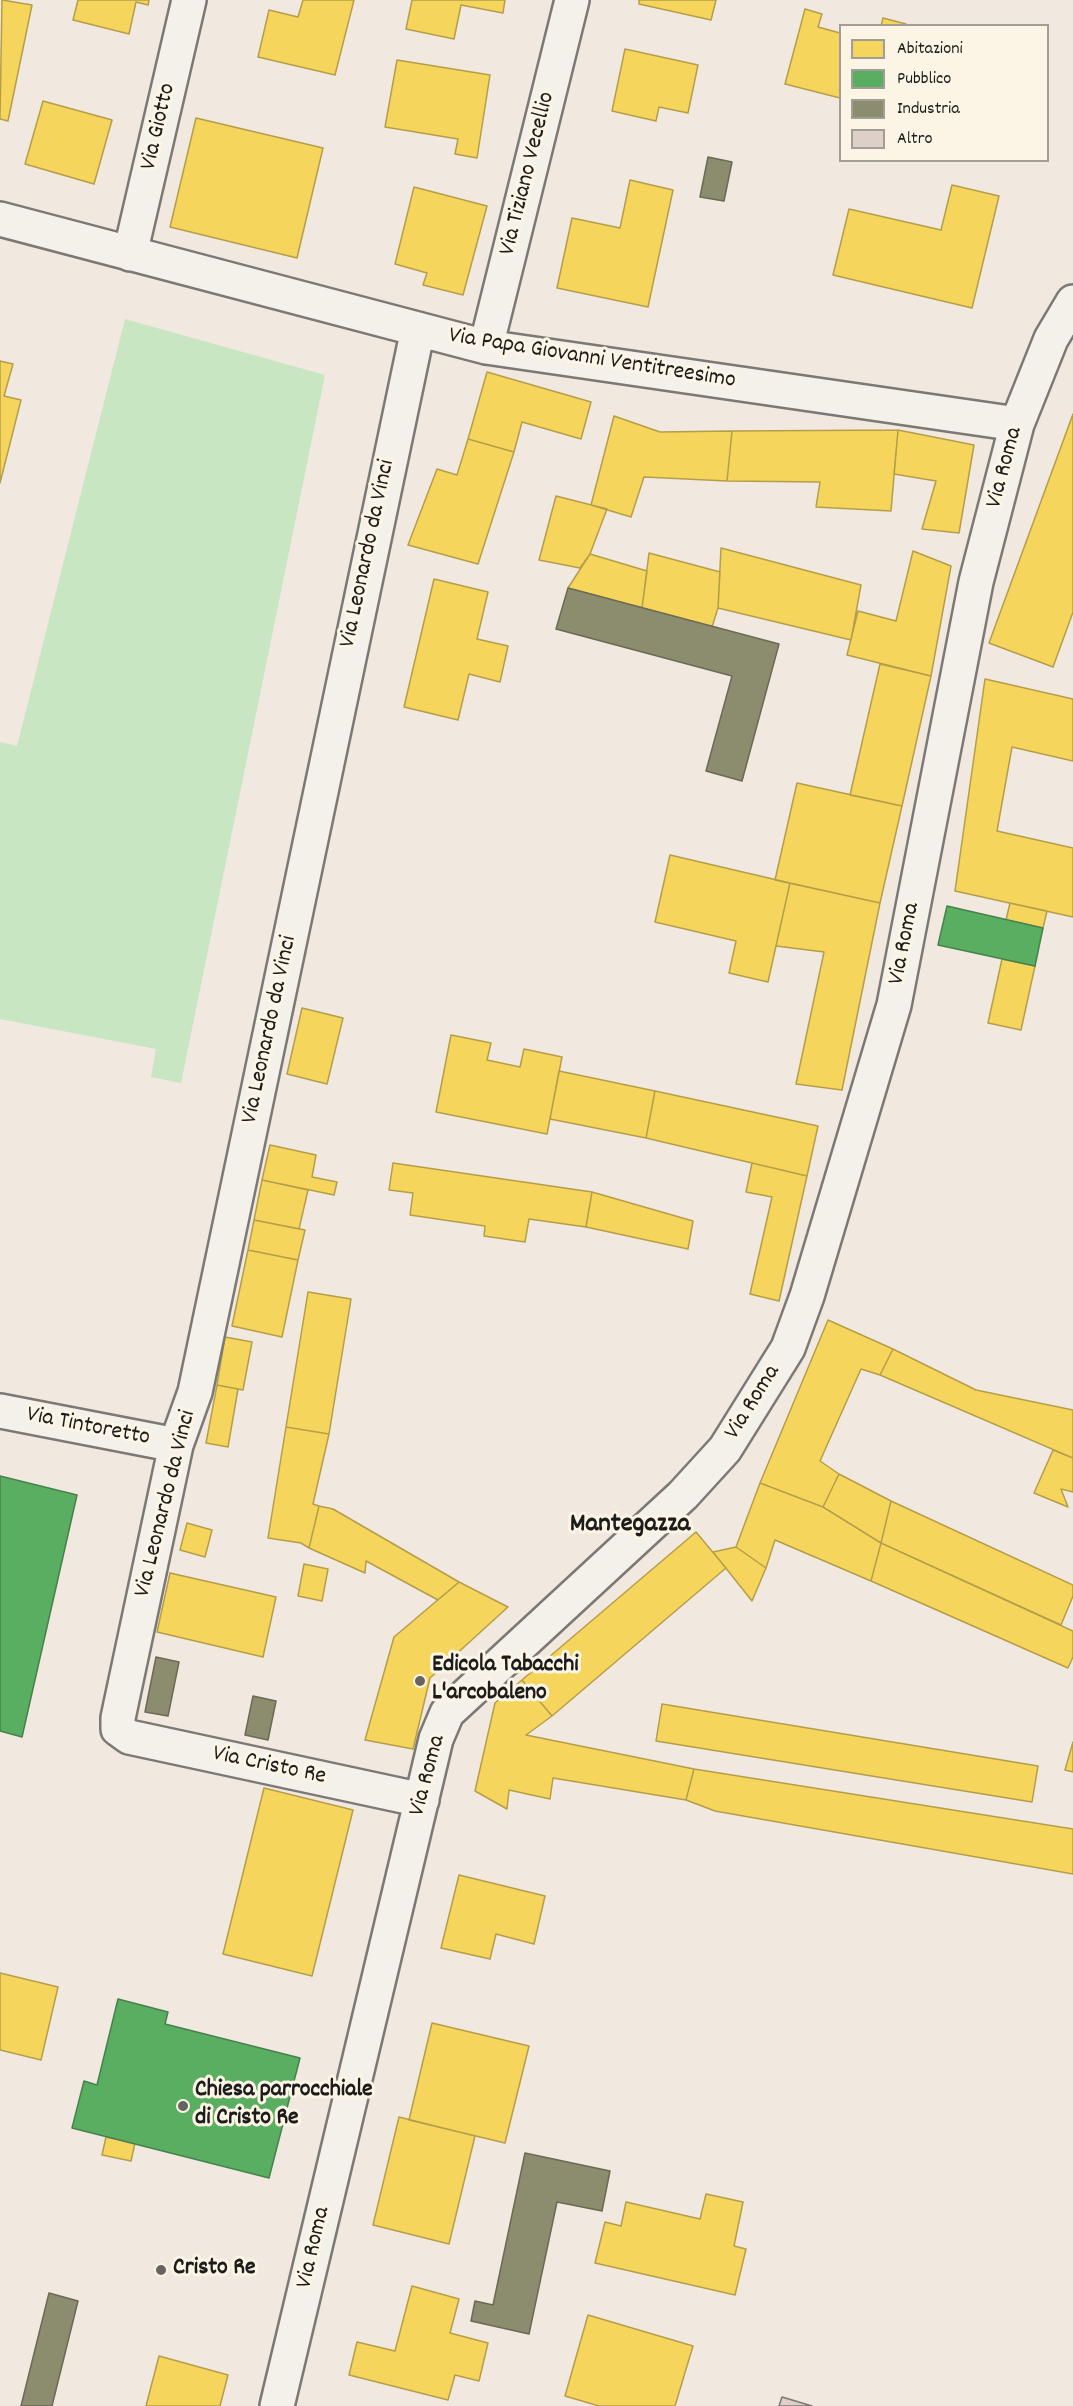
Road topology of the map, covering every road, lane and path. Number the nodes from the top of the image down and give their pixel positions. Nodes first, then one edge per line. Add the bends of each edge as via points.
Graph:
1 (189, 0) edge
2 (572, 0) edge
3 (0, 219) edge
4 (130, 254) junction
5 (1073, 302) edge
6 (418, 328) junction
7 (486, 347) junction
8 (1017, 424) junction
9 (0, 1411) edge
10 (176, 1445) junction
11 (118, 1729) joint
12 (422, 1800) junction
13 (277, 2406) edge

1 - 4 street, Via Giotto
2 - 7 street, Via Tiziano Vecellio
3 - 4 street, Via Papa Giovanni Ventitreesimo
4 - 6 street, Via Papa Giovanni Ventitreesimo
5 - 8 street, Via Roma via 1051,339
6 - 7 street, Via Papa Giovanni Ventitreesimo
6 - 10 street, Via Leonardo da Vinci via 195,1392
7 - 8 street, Via Papa Giovanni Ventitreesimo
8 - 12 street, Via Roma via 976,582 894,1005 788,1348 725,1449 690,1487 447,1713 436,1739
9 - 10 street, Via Tintoretto
10 - 11 street, Via Leonardo da Vinci
11 - 12 street, Via Cristo Re via 129,1737
12 - 13 street, Via Roma

